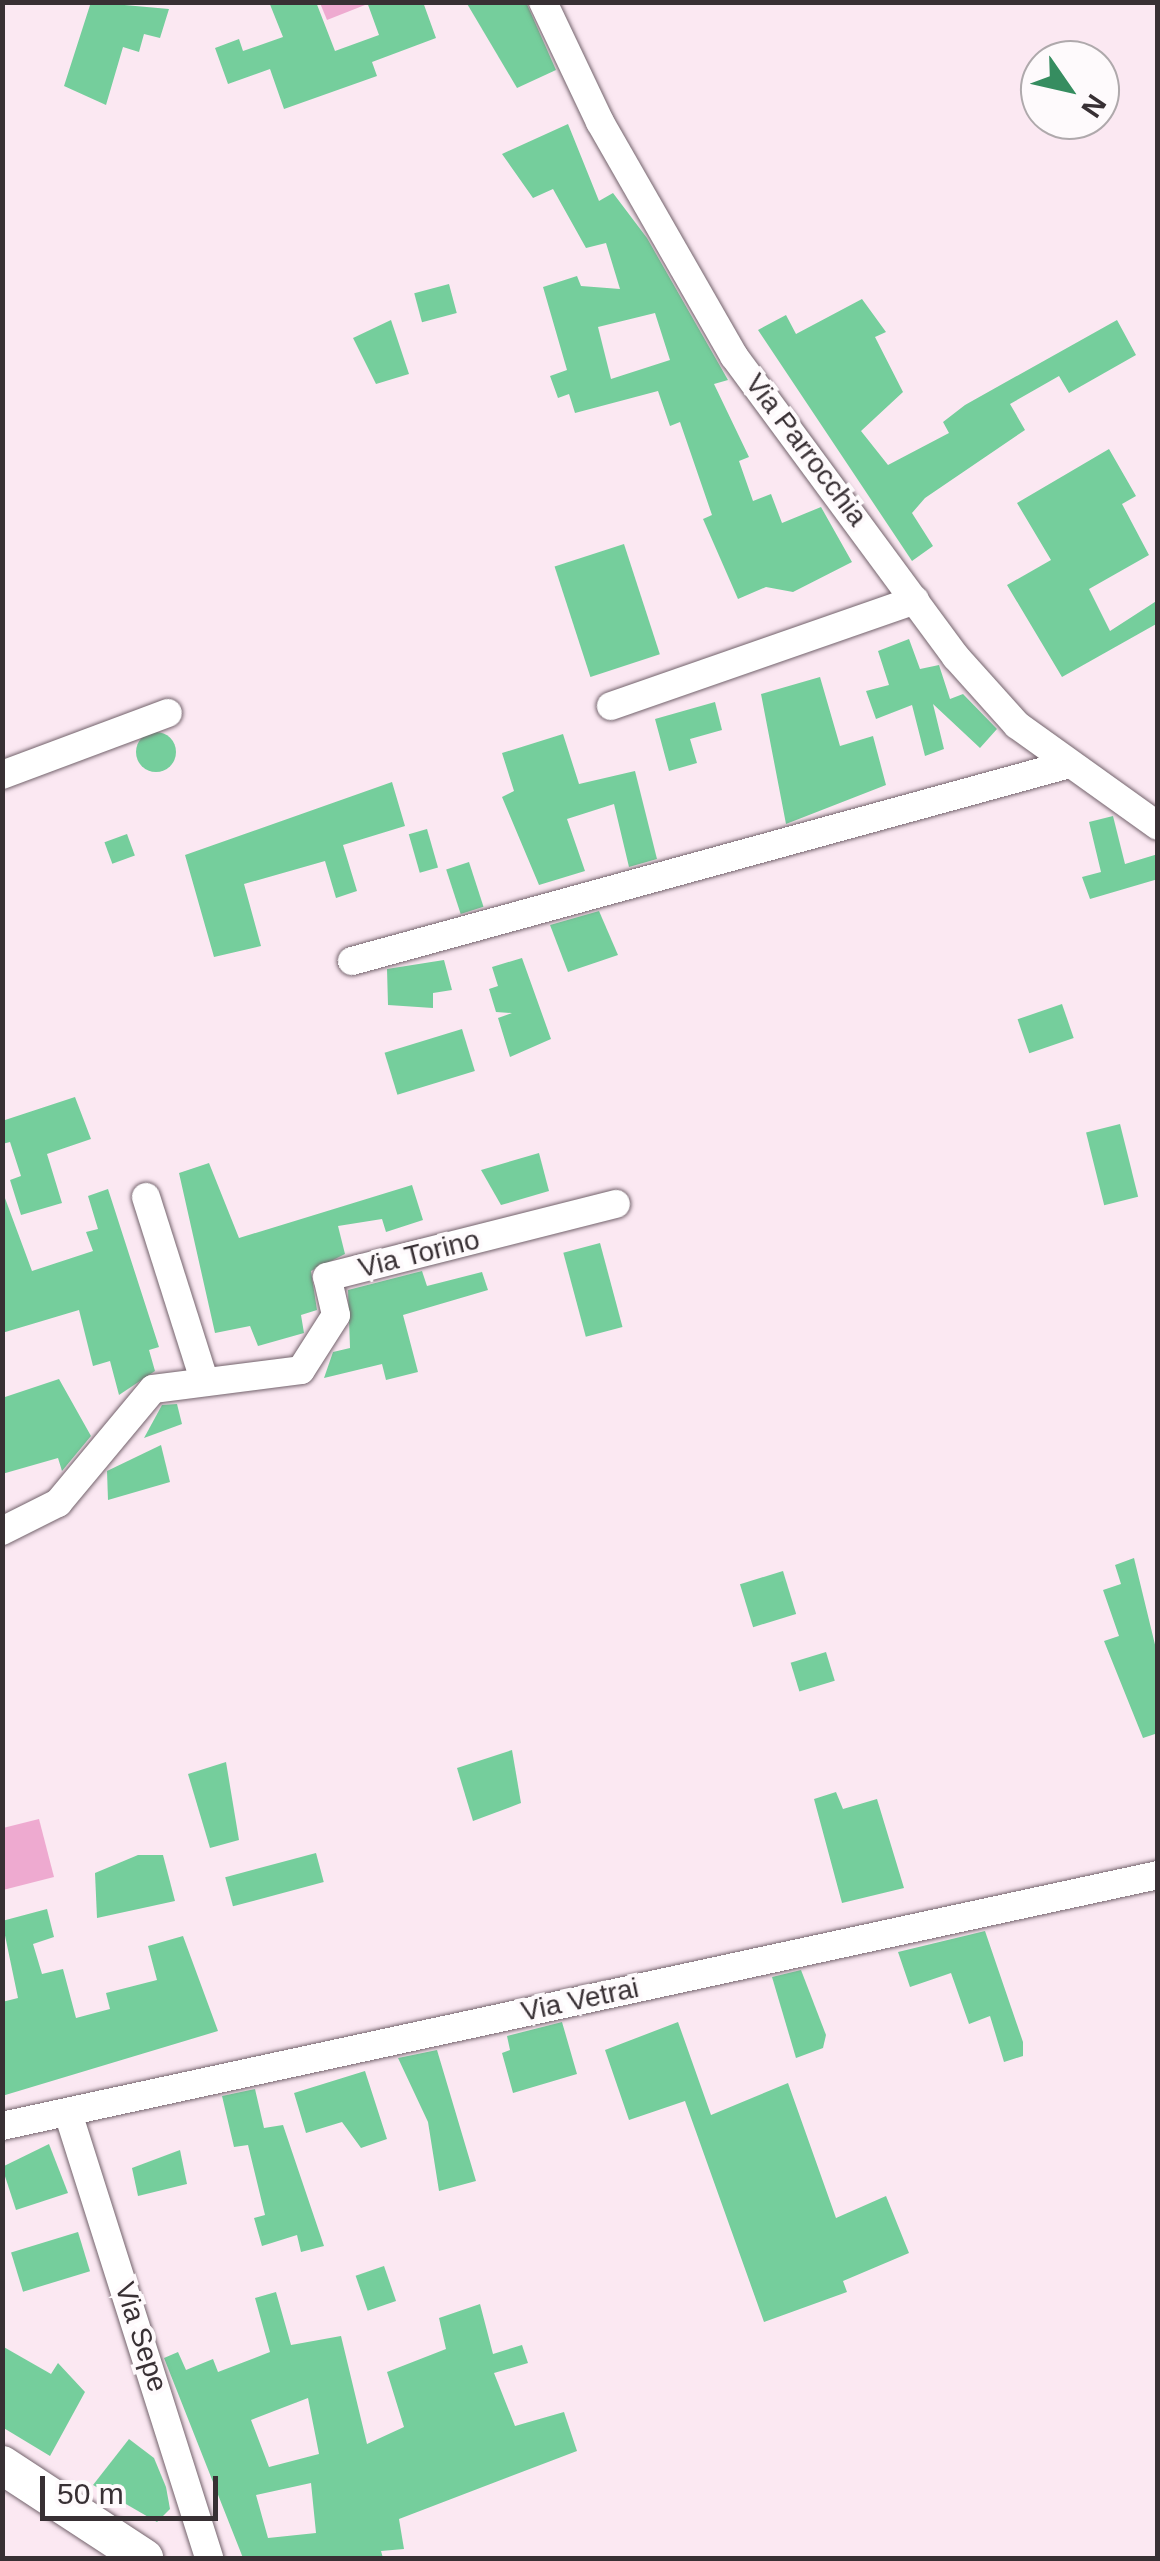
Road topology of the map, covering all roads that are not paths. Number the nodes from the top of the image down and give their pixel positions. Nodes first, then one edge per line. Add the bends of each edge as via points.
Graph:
1 (543, 2) edge
2 (915, 600) junction
3 (611, 706) dead end
4 (168, 712) dead end
5 (1066, 766) junction
6 (2, 775) edge
7 (1158, 826) edge
8 (352, 961) dead end
9 (146, 1197) dead end
10 (616, 1204) dead end
11 (203, 1377) junction
12 (2, 1531) edge
13 (1158, 1874) edge
14 (70, 2116) junction
15 (2, 2126) edge
16 (2, 2465) edge
17 (144, 2558) edge
18 (210, 2558) edge

1 - 2 street, Via Parrocchia via 696,294
2 - 3 street
2 - 5 street, Via Parrocchia via 1005,711
4 - 6 street
5 - 7 street, Via Parrocchia
5 - 8 street
9 - 11 street
10 - 11 street, Via Torino via 326,1277 336,1315 301,1370
11 - 12 street, Via Torino via 153,1389 58,1503
13 - 14 street, Via Vetrai
14 - 15 street, Via Vetrai
14 - 18 street, Via Sepe
16 - 17 main road

